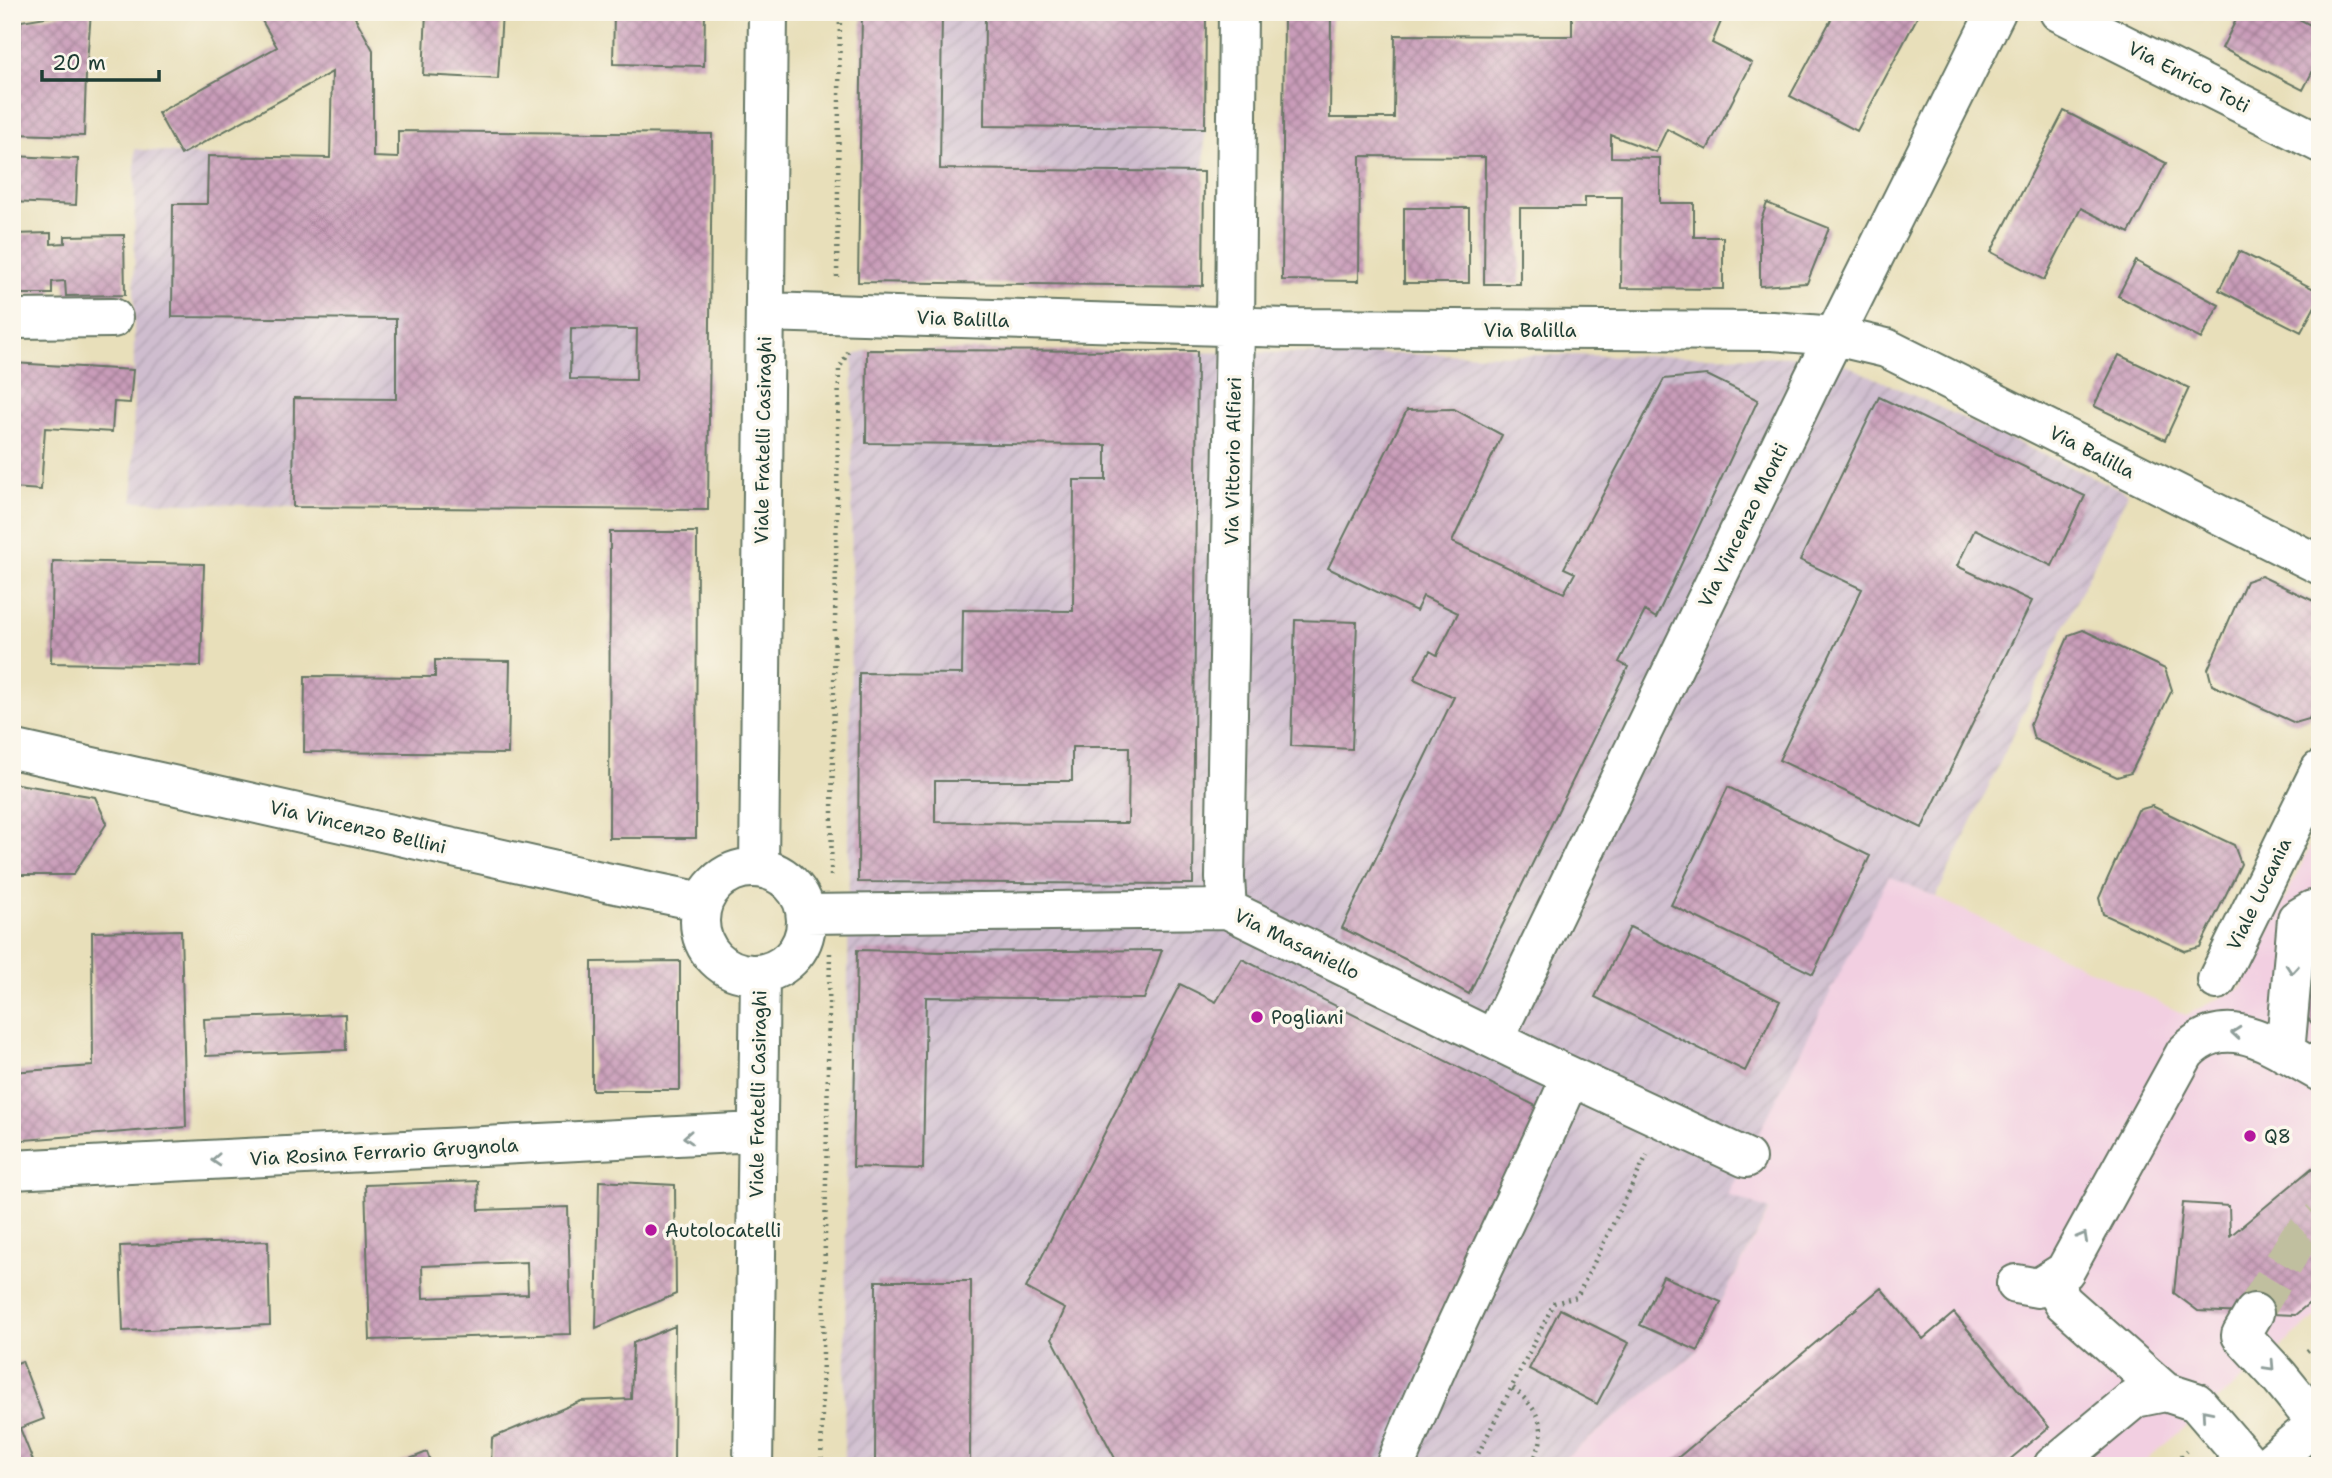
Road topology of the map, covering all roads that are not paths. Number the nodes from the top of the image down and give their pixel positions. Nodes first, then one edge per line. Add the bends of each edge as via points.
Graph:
1 (768, 12) edge
2 (1238, 12) edge
3 (1996, 12) edge
4 (2059, 12) edge
5 (2320, 143) edge
6 (765, 312) junction
7 (113, 317) dead end
8 (12, 319) edge
9 (1235, 327) junction
10 (1835, 336) junction
11 (2320, 565) edge
12 (12, 750) edge
13 (2320, 770) edge
14 (759, 868) junction
15 (703, 902) junction
16 (1227, 909) junction
17 (2312, 910) dead end
18 (818, 914) junction
19 (760, 974) junction
20 (2217, 980) dead end
21 (1494, 1040) junction
22 (2285, 1053) junction
23 (2320, 1072) edge
24 (1571, 1077) junction
25 (756, 1132) junction
26 (1746, 1158) dead end
27 (12, 1170) edge
28 (2255, 1313) tunnel mouth
29 (2165, 1392) junction
30 (2318, 1422) edge
31 (753, 1466) edge
32 (1395, 1466) edge
33 (2053, 1466) edge
34 (2251, 1466) edge
35 (2266, 1466) edge

1 - 6 main road, Viale Fratelli Casiraghi
2 - 9 main road, Via Vittorio Alfieri
3 - 10 main road, Via Vincenzo Monti
4 - 5 main road, Via Enrico Toti
6 - 9 main road, Via Balilla
6 - 14 main road, Viale Fratelli Casiraghi
7 - 8 main road
9 - 10 main road, Via Balilla via 1772,331
9 - 16 main road, Via Vittorio Alfieri
10 - 11 main road, Via Balilla via 1897,353
10 - 21 main road, Via Vincenzo Monti
12 - 15 main road, Via Vincenzo Bellini
13 - 20 main road, Viale Lucania
14 - 15 main road via 726,875
14 - 18 main road via 789,882
15 - 19 main road via 702,937 711,954 741,973
16 - 18 main road, Via Masaniello
16 - 21 main road, Via Masaniello
17 -> 22 main road via 2297,919
18 - 19 main road via 792,958
19 - 25 main road, Viale Fratelli Casiraghi
21 - 24 main road, Via Masaniello
22 - 23 main road
22 - 29 main road via 2252,1035 2220,1032 2198,1039 2185,1053 2065,1270 2034,1282
24 - 26 main road, Via Masaniello
24 - 32 main road
25 -> 27 main road, Via Rosina Ferrario Grugnola
25 - 31 main road, Viale Fratelli Casiraghi
28 -> 30 main road via 2241,1335
29 - 33 main road via 2135,1398
34 -> 29 main road via 2196,1402
30 - 35 main road

